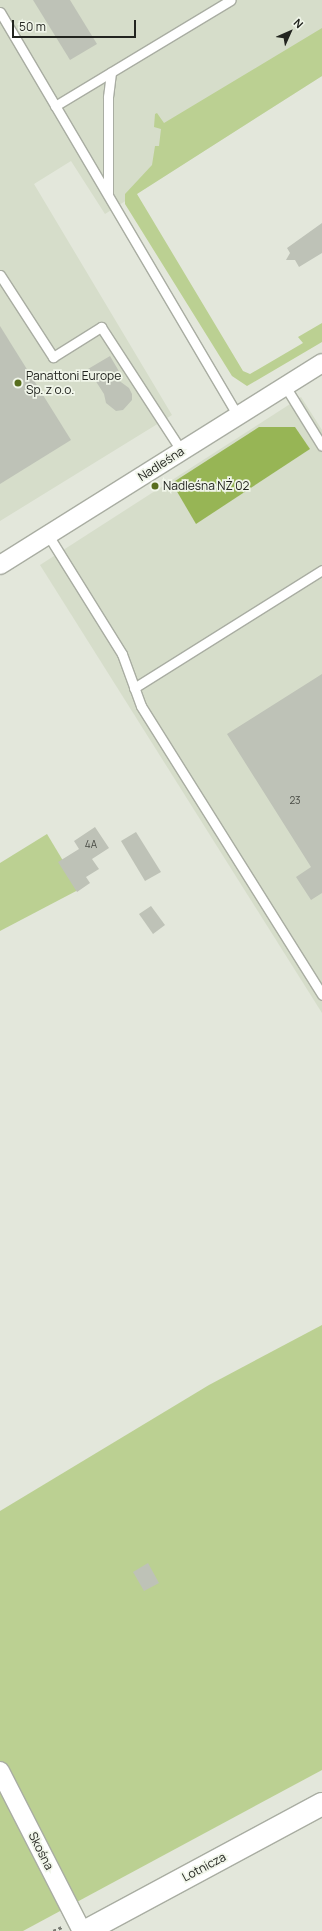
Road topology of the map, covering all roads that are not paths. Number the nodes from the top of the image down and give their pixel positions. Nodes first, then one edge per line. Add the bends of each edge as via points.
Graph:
1 (231, 0) edge
2 (0, 12) edge
3 (111, 72) junction
4 (55, 106) junction
5 (108, 195) junction
6 (0, 275) edge
7 (322, 363) edge
8 (285, 386) junction
9 (237, 415) junction
10 (322, 446) edge
11 (182, 450) junction
12 (48, 535) junction
13 (0, 565) edge
14 (322, 570) edge
15 (134, 688) junction
16 (322, 995) edge
17 (0, 1771) edge
18 (322, 1804) edge
19 (82, 1931) edge
20 (86, 1931) edge

1 - 3 lane
2 - 4 lane
3 - 4 lane
3 - 5 lane via 108,104
4 - 5 lane
5 - 9 lane
6 - 11 lane via 53,357 101,327
7 - 8 street, Nadleśna
8 - 9 street, Nadleśna
8 - 10 lane
9 - 11 street, Nadleśna
11 - 12 street, Nadleśna
12 - 13 street, Nadleśna
12 - 15 lane via 122,654
14 - 15 lane
15 - 16 lane via 141,706
17 - 19 street, Skośna
18 - 20 main road, Lotnicza

